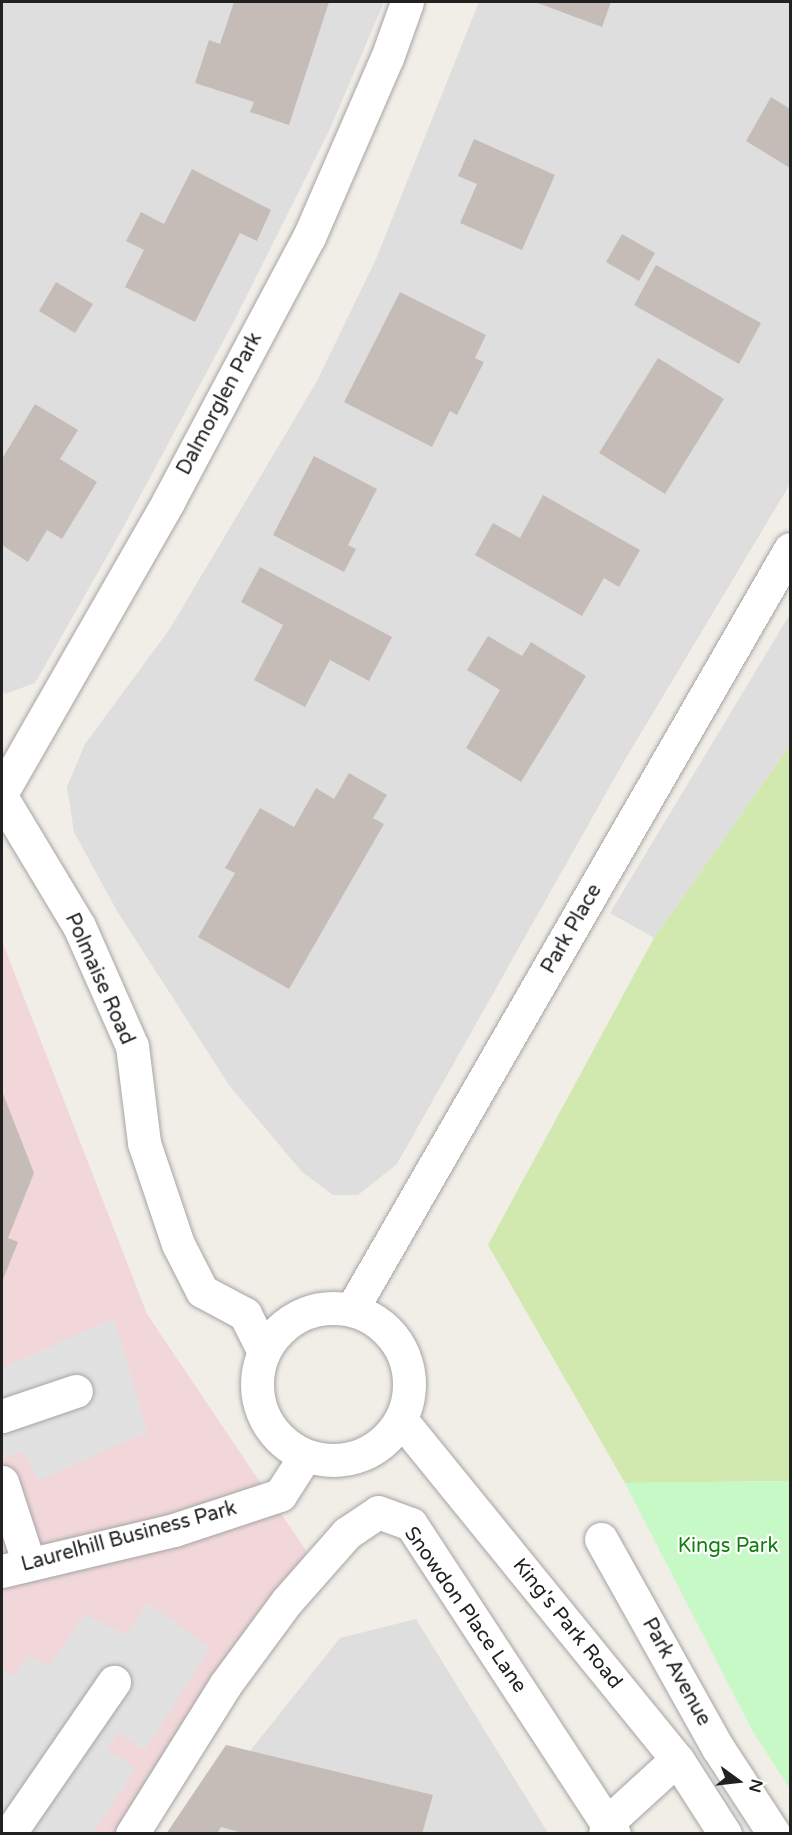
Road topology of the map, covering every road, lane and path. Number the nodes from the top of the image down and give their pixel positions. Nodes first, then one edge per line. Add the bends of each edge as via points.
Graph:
1 (407, 2) edge
2 (790, 549) edge
3 (2, 792) edge
4 (2, 798) edge
5 (352, 1309) junction
6 (263, 1350) junction
7 (76, 1391) dead end
8 (2, 1416) edge
9 (402, 1421) junction
10 (305, 1456) junction
11 (2, 1482) edge
12 (601, 1539) dead end
13 (16, 1567) edge
14 (114, 1682) dead end
15 (677, 1759) junction
16 (609, 1830) edge
17 (9, 1833) edge
18 (132, 1833) edge
19 (725, 1833) edge
20 (774, 1833) edge

1 - 3 street, Dalmorglen Park via 387,58 309,237 169,500
2 - 5 street, Park Place
4 - 6 street, Polmaise Road via 79,926 132,1046 144,1143 178,1244 202,1291 245,1314
5 - 6 street via 325,1307 298,1315 273,1334
5 - 9 street via 374,1318 402,1348 411,1388
6 - 10 street via 256,1376 264,1419 279,1439
7 - 8 street
9 - 10 street via 376,1448 350,1460
9 - 15 street, King's Park Road
10 - 13 street, Laurelhill Business Park via 280,1495 174,1530
11 - 13 street
12 - 20 street, Park Avenue via 718,1748
14 - 17 street
15 - 16 street
15 - 19 street, King's Park Road
16 - 18 street, Snowdon Place Lane via 411,1524 378,1512 347,1533 287,1601 225,1685

